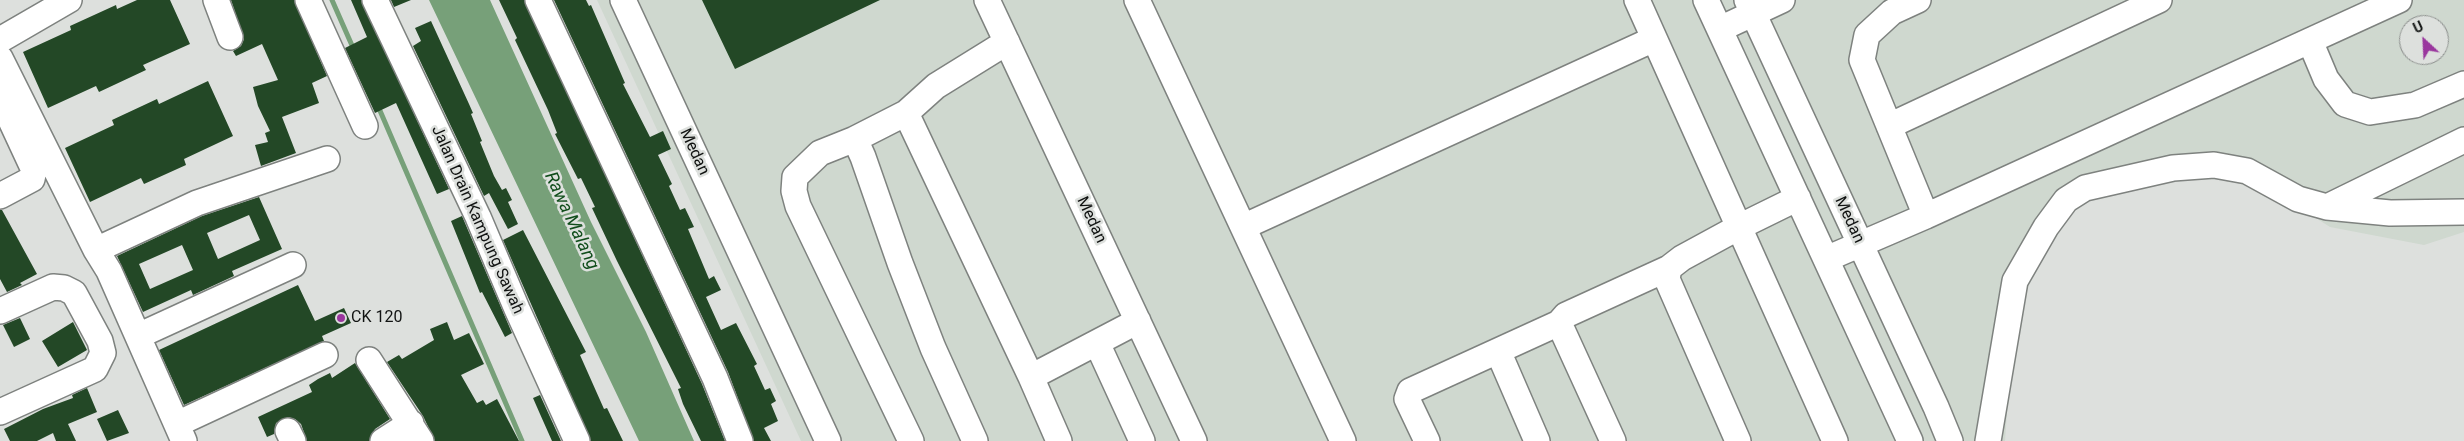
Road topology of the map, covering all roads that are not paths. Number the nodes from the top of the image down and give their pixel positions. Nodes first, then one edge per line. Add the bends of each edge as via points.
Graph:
1 (68, 0) edge
2 (216, 0) edge
3 (308, 0) edge
4 (375, 0) edge
5 (538, 0) edge
6 (623, 0) edge
7 (987, 0) edge
8 (1137, 0) edge
9 (1637, 0) edge
10 (1706, 0) edge
11 (1782, 0) edge
12 (1918, 0) edge
13 (2159, 0) edge
14 (2399, 0) edge
15 (1750, 7) edge
16 (1720, 29) junction
17 (230, 37) dead end
18 (1654, 39) junction
19 (0, 40) edge
20 (2310, 41) junction
21 (1007, 42) junction
22 (0, 58) edge
23 (2464, 84) edge
24 (5, 93) edge
25 (906, 113) junction
26 (365, 126) dead end
27 (1889, 126) junction
28 (855, 140) junction
29 (2464, 140) edge
30 (328, 159) dead end
31 (0, 196) edge
32 (1798, 198) junction
33 (2327, 207) junction
34 (2464, 212) edge
35 (1926, 216) junction
36 (1243, 227) junction
37 (1738, 227) junction
38 (1860, 245) junction
39 (96, 250) junction
40 (1826, 259) junction
41 (293, 266) dead end
42 (1669, 268) junction
43 (0, 311) edge
44 (1138, 321) junction
45 (1559, 323) junction
46 (138, 336) junction
47 (1097, 343) junction
48 (1498, 351) junction
49 (325, 355) dead end
50 (369, 360) dead end
51 (1032, 377) junction
52 (0, 412) edge
53 (180, 432) edge
54 (416, 432) edge
55 (383, 441) edge
56 (577, 441) edge
57 (740, 441) edge
58 (828, 441) edge
59 (911, 441) edge
60 (974, 441) edge
61 (1059, 441) edge
62 (1142, 441) edge
63 (1194, 441) edge
64 (1343, 441) edge
65 (1428, 441) edge
66 (1537, 441) edge
67 (1613, 441) edge
68 (1738, 441) edge
69 (1835, 441) edge
70 (1910, 441) edge
71 (1950, 441) edge
72 (1988, 441) edge

1 - 19 street
2 - 17 street
3 - 26 street
4 - 56 street, Jalan Drain Kampung Sawah via 478,217
5 - 57 street via 715,378
6 - 58 street, Medan
7 - 21 street, Medan
8 - 36 street
9 - 18 street
10 - 16 street
11 - 15 street
12 - 27 street via 1892,12 1867,35 1862,60
13 - 27 street
14 - 20 street
15 - 16 street
15 - 38 street, Medan
16 - 32 street
18 - 36 street
18 - 37 street
20 - 23 street via 2326,79 2345,104 2370,112 2415,105
20 - 35 street
21 - 25 street via 936,86
21 - 44 street, Medan
22 - 24 street
24 - 31 street via 34,170 32,179
24 - 39 street
25 - 28 street
25 - 51 street
27 - 35 street
28 - 59 street via 820,153 795,177 794,191 798,206
28 - 60 street via 913,297
29 - 33 street
30 - 39 street via 197,203
32 - 37 street
32 - 40 street
33 - 34 street via 2390,213
33 - 72 street via 2298,199 2247,171 2214,165 2173,168 2084,188 2066,200 2046,227 2015,281
35 - 38 street
36 - 64 street
37 - 42 street
37 - 69 street
38 - 40 street
38 - 71 street, Medan
39 - 46 street
40 - 70 street
41 - 46 street
42 - 45 street via 1566,315
42 - 68 street via 1667,279
43 - 52 street via 53,288 64,288 74,293 100,341 102,353 95,369
44 - 47 street
44 - 63 street, Medan
45 - 48 street
45 - 67 street
46 - 53 street
47 - 51 street
47 - 62 street
48 - 65 street via 1410,391 1407,399
48 - 66 street
49 - 53 street
50 - 54 street
51 - 61 street
54 - 55 street

